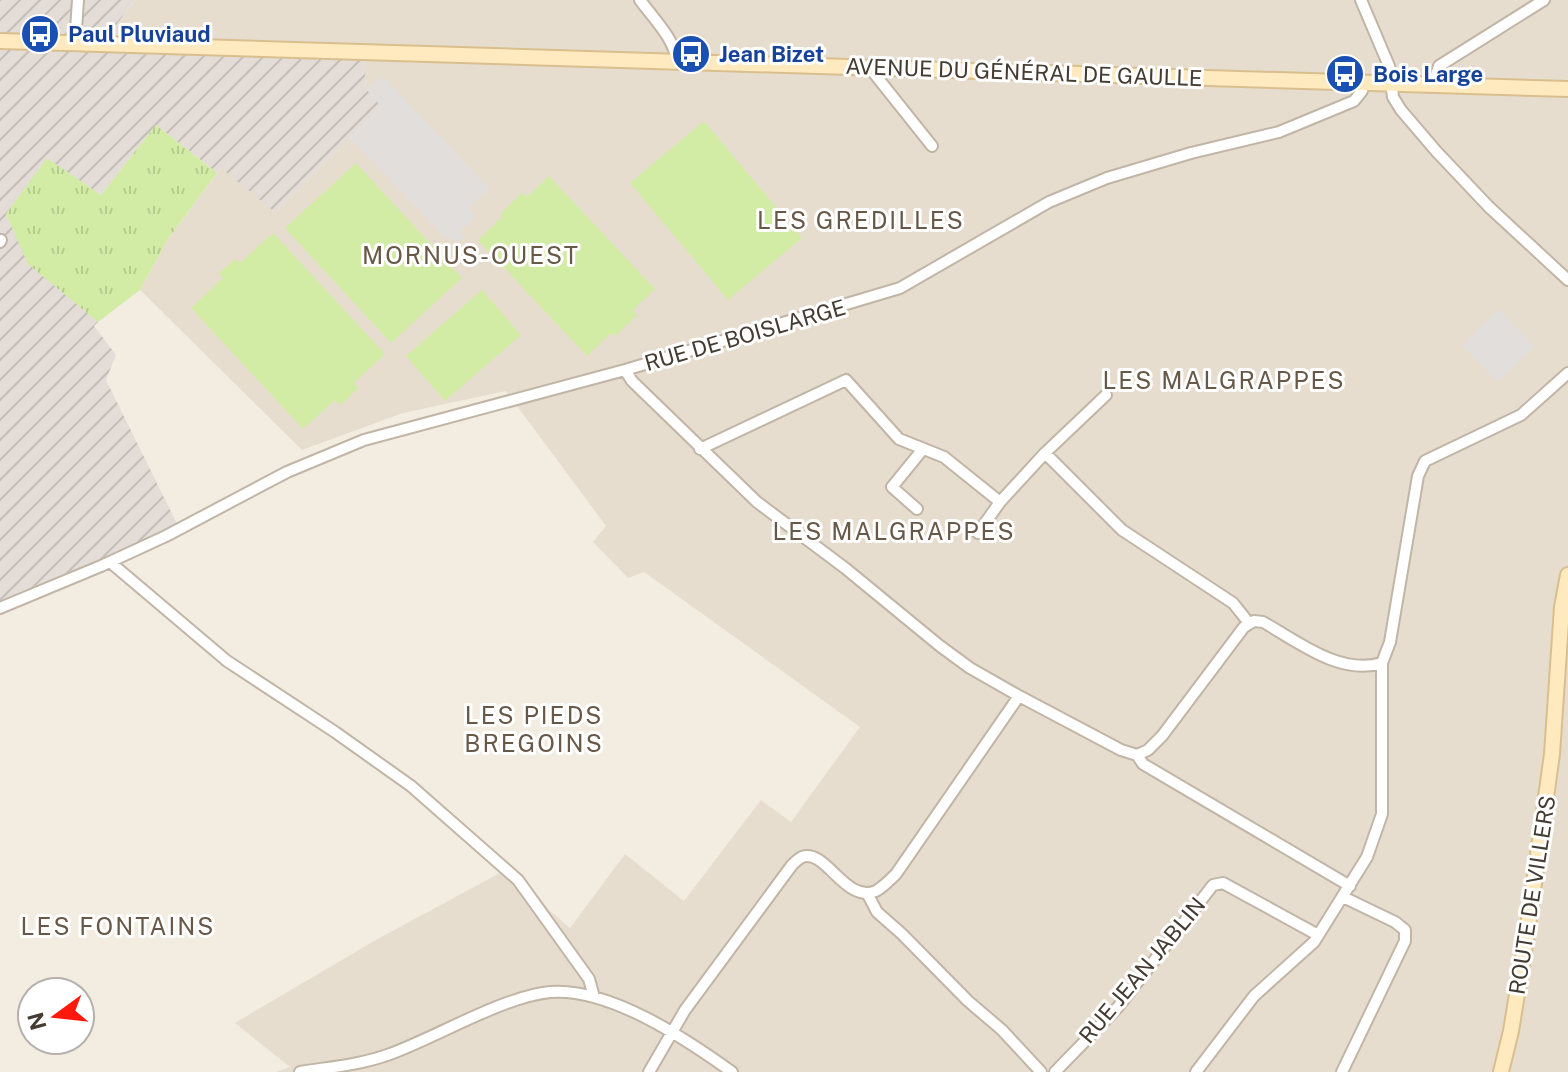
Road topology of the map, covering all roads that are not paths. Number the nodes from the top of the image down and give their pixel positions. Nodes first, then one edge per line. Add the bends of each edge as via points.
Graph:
1 (78, 0) edge
2 (640, 0) edge
3 (1361, 0) edge
4 (1544, 0) edge
5 (0, 41) edge
6 (75, 44) junction
7 (677, 62) junction
8 (869, 67) junction
9 (1363, 83) junction
10 (1390, 83) junction
11 (1433, 84) junction
12 (1568, 89) edge
13 (932, 146) dead end
14 (1568, 280) edge
15 (625, 370) junction
16 (1568, 373) edge
17 (1106, 395) dead end
18 (700, 449) junction
19 (923, 449) junction
20 (1045, 453) junction
21 (1000, 502) junction
22 (917, 509) dead end
23 (978, 533) dead end
24 (110, 562) junction
25 (1568, 575) edge
26 (0, 608) edge
27 (1249, 623) junction
28 (1382, 663) junction
29 (1019, 696) junction
30 (1137, 755) junction
31 (1350, 886) junction
32 (867, 893) junction
33 (1343, 897) junction
34 (1318, 935) junction
35 (594, 997) junction
36 (673, 1031) junction
37 (300, 1072) edge
38 (649, 1072) edge
39 (732, 1072) edge
40 (1041, 1072) edge
41 (1055, 1072) edge
42 (1196, 1072) edge
43 (1342, 1072) edge
44 (1501, 1072) edge

1 - 6 street
2 - 7 street via 670,41
3 - 10 street via 1389,66
4 - 11 street via 1439,66
5 - 6 main road, AVENUE DU GÉNÉRAL DE GAULLE
6 - 7 main road, AVENUE DU GÉNÉRAL DE GAULLE
7 - 8 main road, AVENUE DU GÉNÉRAL DE GAULLE
8 - 9 main road, AVENUE DU GÉNÉRAL DE GAULLE
8 - 13 street
9 - 10 main road, AVENUE DU GÉNÉRAL DE GAULLE
9 - 15 street, RUE DE BOISLARGE via 1354,101 1279,132 1141,167 1049,202 900,288
10 - 11 main road, AVENUE DU GÉNÉRAL DE GAULLE
10 - 14 street via 1401,110 1436,151
11 - 12 main road, AVENUE DU GÉNÉRAL DE GAULLE
15 - 18 street
15 - 24 street, RUE DE BOISLARGE via 364,440
16 - 28 street via 1521,415 1425,461
17 - 20 street
18 - 19 street via 846,380 899,439
18 - 29 street via 757,502 910,623 970,668
19 - 21 street via 944,457
19 - 22 street via 892,487
20 - 21 street
20 - 27 street via 1122,530 1233,603
21 - 23 street
24 - 26 street, RUE DE BOISLARGE
24 - 35 street via 227,661 411,786 518,880 589,979
25 - 44 main road, ROUTE DE VILLERS via 1550,769
27 - 28 street via 1263,622 1350,665
27 - 30 street via 1178,717
28 - 31 street via 1382,814
29 - 30 street
29 - 32 street via 896,874 879,890
30 - 31 street via 1143,764
31 - 33 street
32 - 36 street via 853,890 820,861 803,857 792,865
32 - 40 street via 877,912
33 - 34 street
33 - 43 street via 1395,922 1405,930 1405,941
34 - 41 street, RUE JEAN JABLIN via 1223,883 1213,885 1118,1007
34 - 42 street via 1254,996
35 - 36 street
35 - 37 street via 551,992 509,1003 389,1054
36 - 38 street
36 - 39 street

